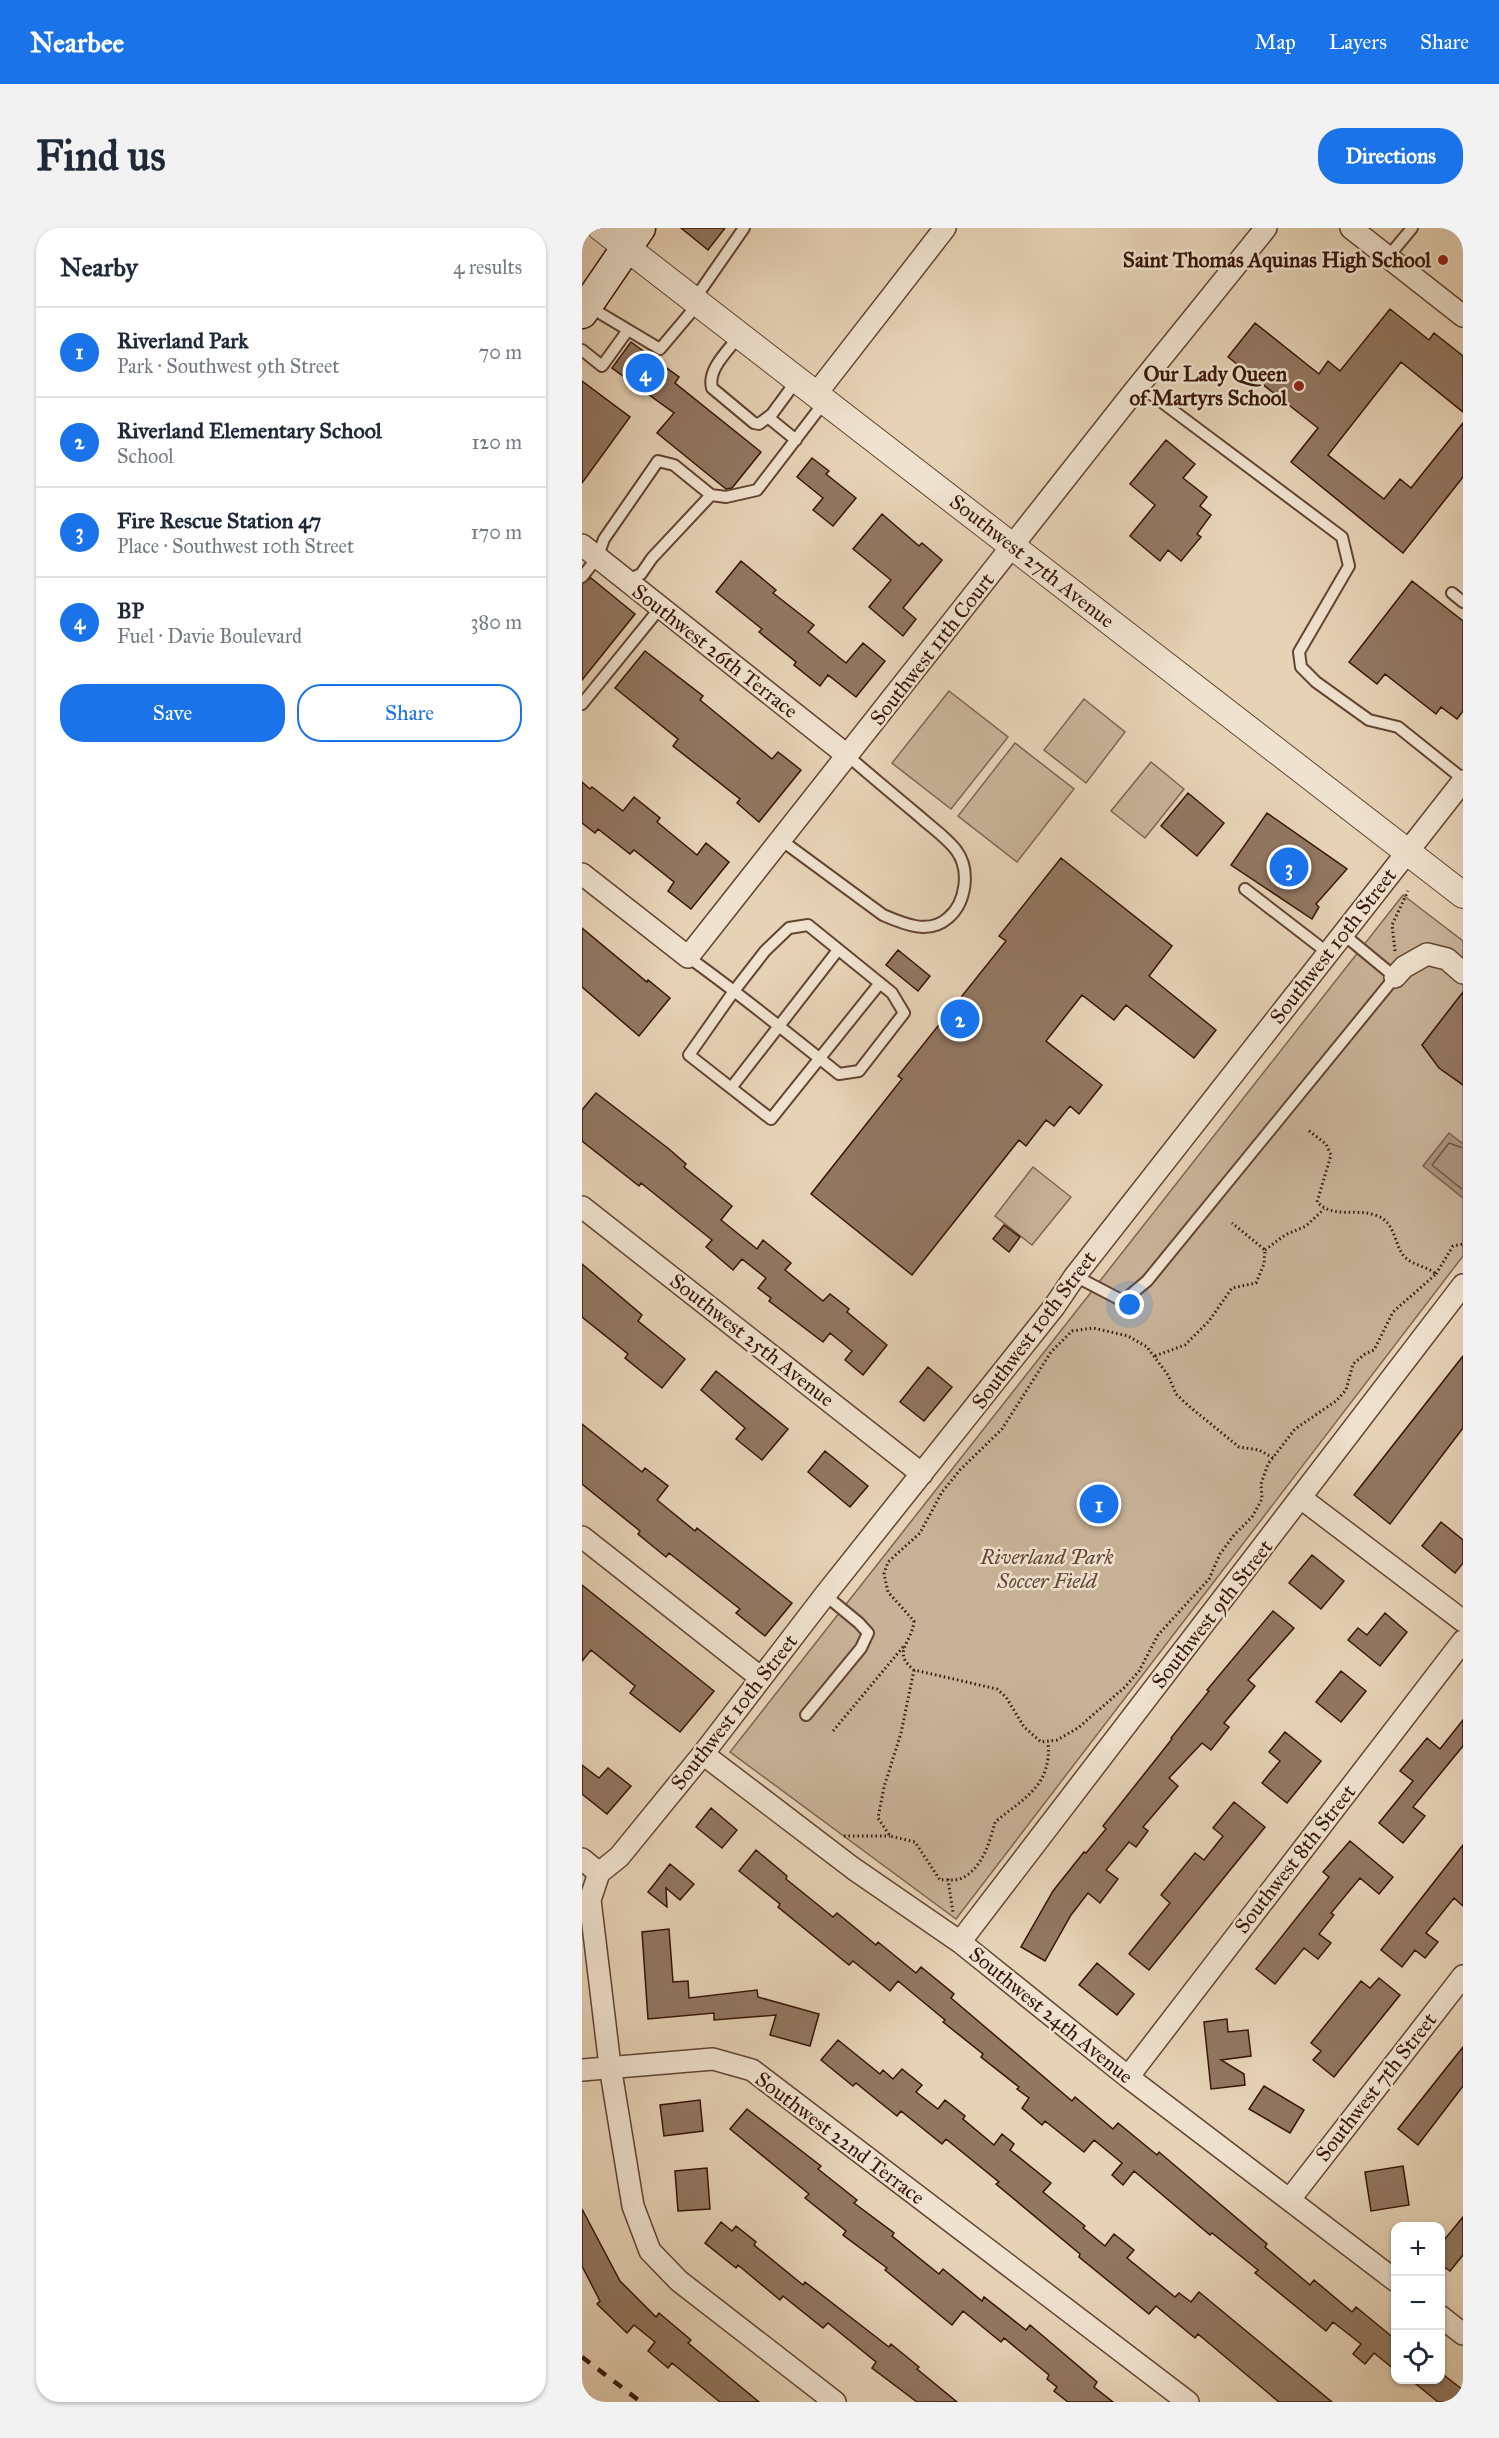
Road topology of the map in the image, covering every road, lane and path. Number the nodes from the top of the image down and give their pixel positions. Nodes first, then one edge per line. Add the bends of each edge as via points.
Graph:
1 (601, 228) edge
2 (744, 228) edge
3 (945, 228) edge
4 (1266, 228) edge
5 (1351, 228) edge
6 (1412, 228) edge
7 (633, 238) edge
8 (1388, 257) junction
9 (696, 302) junction
10 (585, 309) edge
11 (1463, 316) edge
12 (628, 330) junction
13 (740, 336) junction
14 (582, 350) edge
15 (1139, 385) junction
16 (813, 392) junction
17 (769, 418) junction
18 (796, 440) junction
19 (711, 495) junction
20 (1012, 546) junction
21 (590, 552) edge
22 (582, 577) edge
23 (625, 581) junction
24 (1452, 593) dead end
25 (1463, 602) edge
26 (660, 608) junction
27 (582, 704) edge
28 (848, 756) junction
29 (1463, 780) edge
30 (781, 840) junction
31 (1408, 851) junction
32 (582, 874) edge
33 (1245, 889) dead end
34 (1408, 891) dead end
35 (1463, 895) edge
36 (1342, 934) junction
37 (838, 950) junction
38 (1328, 953) junction
39 (688, 957) junction
40 (1396, 968) junction
41 (1463, 973) edge
42 (880, 983) junction
43 (734, 991) junction
44 (780, 1027) junction
45 (820, 1059) junction
46 (731, 1088) junction
47 (1308, 1130) dead end
48 (582, 1207) edge
49 (1324, 1209) junction
50 (1232, 1223) dead end
51 (1463, 1244) edge
52 (1265, 1250) junction
53 (1437, 1274) junction
54 (1075, 1275) junction
55 (1463, 1285) edge
56 (1155, 1356) junction
57 (1273, 1458) junction
58 (922, 1474) junction
59 (1301, 1498) junction
60 (582, 1537) edge
61 (825, 1595) junction
62 (1463, 1621) edge
63 (1463, 1641) edge
64 (904, 1645) junction
65 (914, 1670) junction
66 (761, 1678) junction
67 (806, 1715) dead end
68 (833, 1731) dead end
69 (1048, 1741) junction
70 (703, 1754) junction
71 (836, 1830) dead end
72 (890, 1836) junction
73 (582, 1859) edge
74 (599, 1873) junction
75 (948, 1879) junction
76 (953, 1913) dead end
77 (960, 1942) junction
78 (1463, 1976) edge
79 (610, 2066) junction
80 (582, 2070) edge
81 (1128, 2077) junction
82 (1290, 2199) junction
83 (1391, 2278) edge
84 (1445, 2319) edge
85 (1461, 2330) edge
86 (836, 2402) edge
87 (1188, 2402) edge

1 - 7 street, Southwest 27th Avenue
2 - 9 lane
3 - 16 street
4 - 15 street, Southwest 11th Court
5 - 8 street
6 - 8 lane
7 - 9 street, Southwest 27th Avenue
7 - 10 main road
8 - 11 street
9 - 12 lane via 660,349
9 - 13 street, Southwest 27th Avenue
10 - 12 lane
12 - 14 lane via 602,366
13 - 16 street, Southwest 27th Avenue
13 - 17 lane via 714,369 712,388 754,423
15 - 20 street, Southwest 11th Court
15 - 29 lane via 1342,537 1349,566 1299,652 1301,667 1369,720 1398,727
16 - 17 lane
16 - 18 lane
16 - 20 street, Southwest 27th Avenue
17 - 18 lane
18 - 19 lane via 757,490
19 - 21 lane via 674,465 658,461 604,539
19 - 23 lane via 641,574
20 - 28 street, Southwest 11th Court
20 - 31 street, Southwest 27th Avenue
21 - 22 lane
21 - 23 street, Southwest 26th Terrace
23 - 26 street, Southwest 26th Terrace
24 - 25 lane
26 - 27 lane
26 - 28 street, Southwest 26th Terrace
28 - 30 street, Southwest 11th Court
28 - 30 lane via 957,851 964,889 950,917 939,926 923,927 883,915
29 - 31 street, Southwest 10th Street
30 - 39 street, Southwest 11th Court
31 - 35 street, Southwest 27th Avenue
31 - 36 street, Southwest 10th Street
32 - 39 street
33 - 38 lane
34 - 40 path via 1392,924
36 - 38 street, Southwest 10th Street
36 - 40 lane
37 - 42 lane
37 - 43 lane via 808,926 789,928
37 - 44 lane
38 - 54 street, Southwest 10th Street
39 - 43 lane
40 - 41 street via 1427,954 1447,959
40 - 54 lane via 1147,1281 1123,1301
42 - 45 lane
42 - 45 lane via 892,993 904,1013 859,1071 839,1074
43 - 44 lane
43 - 46 lane via 689,1055
44 - 45 lane
44 - 46 lane
45 - 46 lane via 771,1119
47 - 49 path via 1326,1144 1331,1155 1317,1202
48 - 58 street, Southwest 25th Avenue
49 - 52 path via 1306,1226
49 - 53 path via 1377,1215 1395,1234 1407,1259
50 - 52 path
51 - 53 path via 1453,1246
52 - 56 path via 1257,1283 1232,1288 1209,1321 1185,1345
53 - 57 path via 1393,1312 1374,1350 1353,1364 1346,1390 1295,1429
54 - 58 street, Southwest 10th Street
55 - 59 street, Southwest 9th Street
56 - 57 path via 1176,1394 1190,1407 1239,1447 1259,1450
56 - 64 path via 1128,1336 1093,1328 1071,1330 1052,1352 1002,1429 942,1492 920,1533 888,1562 884,1574 888,1592 914,1621 913,1634
57 - 69 path via 1261,1484 1262,1499 1252,1517 1220,1554 1209,1579 1158,1635 1139,1671 1089,1720 1057,1740
58 - 61 street, Southwest 10th Street
59 - 62 street
59 - 77 street, Southwest 9th Street
60 - 66 street
61 - 66 street, Southwest 10th Street
61 - 67 lane via 868,1633 861,1648
63 - 81 street, Southwest 8th Street
64 - 65 path via 902,1656
64 - 68 path
65 - 69 path via 997,1689 1006,1697 1023,1728 1041,1742
65 - 72 path via 878,1818
66 - 70 street, Southwest 10th Street
69 - 75 path via 1050,1756 1029,1797 995,1822 989,1847 976,1866 960,1879
70 - 74 street, Southwest 10th Street via 619,1857
70 - 77 street, Southwest 24th Avenue via 854,1869
71 - 72 path via 844,1836
72 - 75 path via 915,1842 940,1880
73 - 74 street
74 - 79 street via 590,1900
75 - 76 path
77 - 81 street, Southwest 24th Avenue
78 - 82 street, Southwest 7th Street
79 - 80 street, Southwest 22nd Terrace
79 - 86 street via 633,2206 650,2252 679,2281
79 - 87 street, Southwest 22nd Terrace via 713,2059 752,2070
81 - 82 street, Southwest 24th Avenue
82 - 83 street, Southwest 24th Avenue
84 - 85 street

